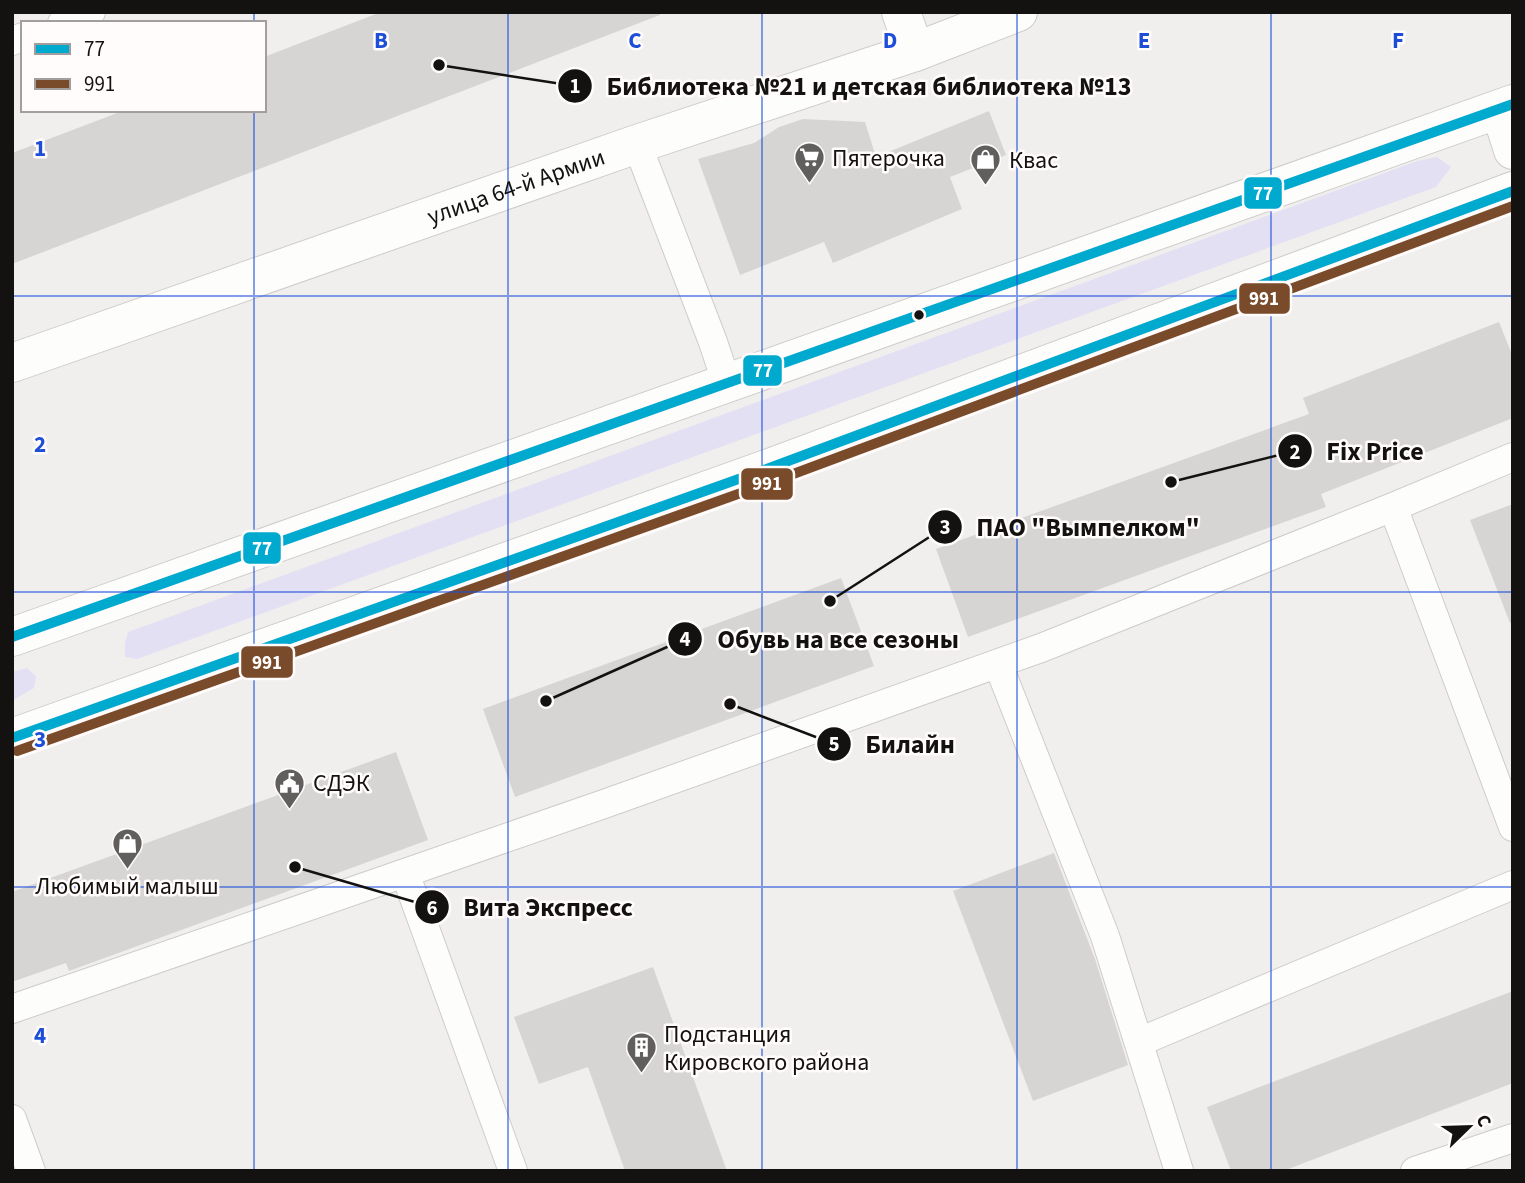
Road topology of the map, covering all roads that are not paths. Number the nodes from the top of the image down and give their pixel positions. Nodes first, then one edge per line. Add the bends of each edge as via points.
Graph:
1 (91, 12) edge
2 (901, 12) edge
3 (1018, 12) edge
4 (67, 21) edge
5 (915, 52) junction
6 (1506, 107) edge
7 (638, 144) junction
8 (1513, 150) edge
9 (1513, 191) edge
10 (12, 363) edge
11 (727, 384) junction
12 (1513, 457) edge
13 (1393, 507) junction
14 (12, 636) edge
15 (998, 664) junction
16 (12, 738) edge
17 (1513, 827) edge
18 (405, 873) junction
19 (1513, 885) edge
20 (12, 1009) edge
21 (1139, 1042) junction
22 (12, 1119) edge
23 (1513, 1138) edge
24 (31, 1171) edge
25 (513, 1171) edge
26 (1180, 1171) edge
27 (1415, 1171) edge

1 - 4 lane
2 - 5 main road
3 - 5 main road, улица 64-й Армии
5 - 7 main road, улица 64-й Армии
6 - 8 main road
6 - 11 main road
7 - 10 main road, улица 64-й Армии
7 - 11 lane
9 - 16 main road via 751,475
11 - 14 main road
12 - 13 lane
13 - 15 lane
13 - 17 lane
15 - 18 lane
15 - 21 lane via 1105,936
18 - 20 lane
18 - 25 lane
19 - 21 lane
21 - 26 lane
22 - 24 lane
23 - 27 lane

